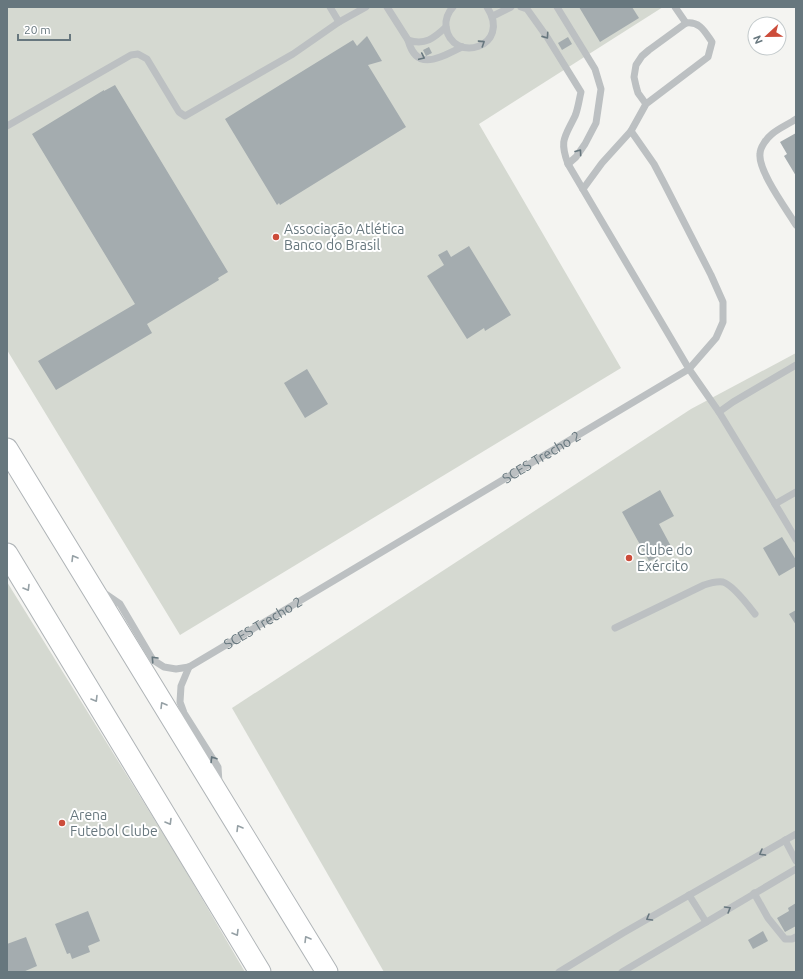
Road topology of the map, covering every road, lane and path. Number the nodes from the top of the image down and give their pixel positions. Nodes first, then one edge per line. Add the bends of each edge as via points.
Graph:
1 (330, 7) edge
2 (366, 7) edge
3 (387, 7) edge
4 (453, 7) edge
5 (487, 7) edge
6 (511, 7) edge
7 (521, 7) edge
8 (557, 7) edge
9 (675, 7) edge
10 (493, 16) junction
11 (340, 22) junction
12 (686, 23) junction
13 (446, 27) junction
14 (408, 40) junction
15 (462, 47) junction
16 (646, 104) junction
17 (796, 119) edge
18 (7, 126) edge
19 (631, 131) junction
20 (568, 164) junction
21 (583, 189) junction
22 (796, 225) edge
23 (796, 364) edge
24 (689, 369) junction
25 (719, 412) junction
26 (7, 450) edge
27 (796, 492) edge
28 (776, 504) junction
29 (796, 539) edge
30 (7, 554) edge
31 (89, 584) junction
32 (756, 614) dead end
33 (615, 628) dead end
34 (189, 667) junction
35 (220, 797) junction
36 (796, 834) edge
37 (785, 840) junction
38 (796, 861) edge
39 (796, 869) edge
40 (754, 893) junction
41 (689, 895) junction
42 (706, 922) junction
43 (796, 937) edge
44 (260, 972) edge
45 (327, 972) edge
46 (559, 972) edge
47 (622, 972) edge

1 - 11 lane
2 - 11 lane
3 - 14 lane
4 - 13 lane via 448,15
5 - 10 lane
6 - 10 lane
7 -> 20 lane via 527,9 547,37 581,92 576,115 566,132 563,144
20 -> 8 lane via 585,144 596,123 601,89 595,69
9 - 12 lane
15 -> 10 lane via 473,48 491,37
11 - 18 lane via 293,54 185,116 179,112 147,58 138,54 131,55
12 - 16 lane via 645,53 636,65 636,86
12 - 16 lane via 693,22 702,27 712,42 708,57
13 - 14 lane via 435,38 421,43
13 - 15 lane via 454,42
14 -> 15 lane via 413,52 423,60 431,61
16 - 19 lane
17 - 22 lane via 773,133 762,146 760,154 761,164 774,190
19 - 21 lane via 602,162
19 - 24 lane, SCES Trecho 2 via 654,164 723,302 723,322 716,338
20 - 21 lane
21 - 24 lane
23 - 25 lane
24 - 25 lane
24 - 34 lane, SCES Trecho 2
25 - 28 lane
31 -> 26 main road, SCES Trecho 2
27 - 28 lane
28 - 29 lane
30 -> 44 main road
34 -> 31 lane, SCES Trecho 2 via 164,667 153,660 120,604
35 -> 31 main road, SCES Trecho 2
32 - 33 lane via 732,588 724,582 714,582
35 -> 34 lane, SCES Trecho 2 via 218,767 184,713 180,702 181,686
45 -> 35 main road, SCES Trecho 2
36 - 37 lane
37 - 38 lane
37 -> 41 lane
39 - 40 lane
42 -> 40 lane
40 - 43 lane via 768,918 785,939
41 - 42 lane
41 -> 46 lane
42 - 47 lane

